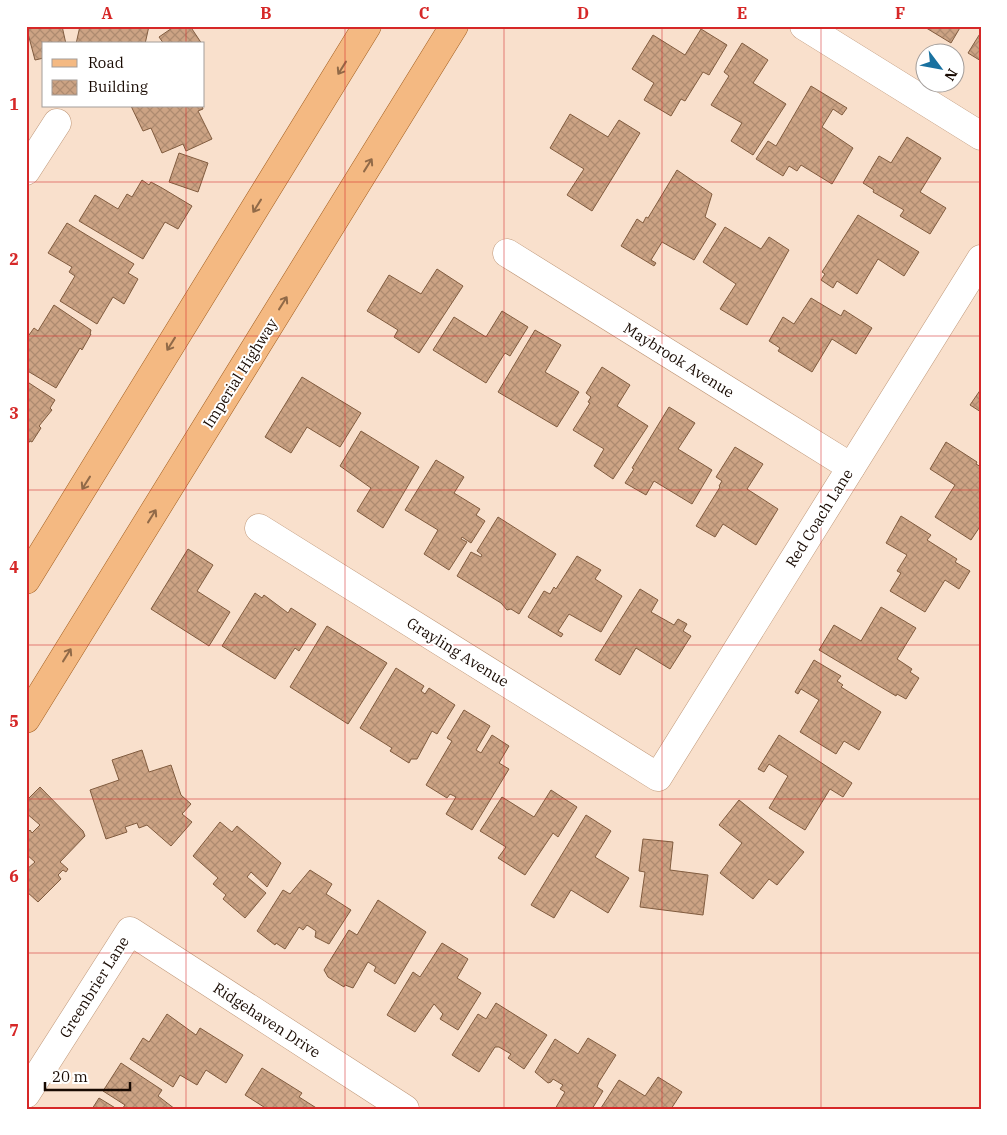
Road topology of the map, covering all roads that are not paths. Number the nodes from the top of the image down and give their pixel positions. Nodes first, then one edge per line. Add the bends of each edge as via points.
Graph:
1 (368, 26) edge
2 (454, 26) edge
3 (804, 26) edge
4 (57, 123) dead end
5 (981, 136) edge
6 (26, 171) edge
7 (507, 254) dead end
8 (981, 259) edge
9 (851, 467) junction
10 (259, 528) dead end
11 (26, 580) edge
12 (26, 719) edge
13 (658, 776) joint
14 (130, 930) joint
15 (26, 1094) edge
16 (405, 1109) edge

1 -> 11 main road
12 -> 2 main road, Imperial Highway
3 - 5 street
4 - 6 street
7 - 9 street, Maybrook Avenue
8 - 9 street, Red Coach Lane
9 - 13 street, Red Coach Lane
10 - 13 street, Grayling Avenue
14 - 15 street, Greenbrier Lane
14 - 16 street, Ridgehaven Drive

